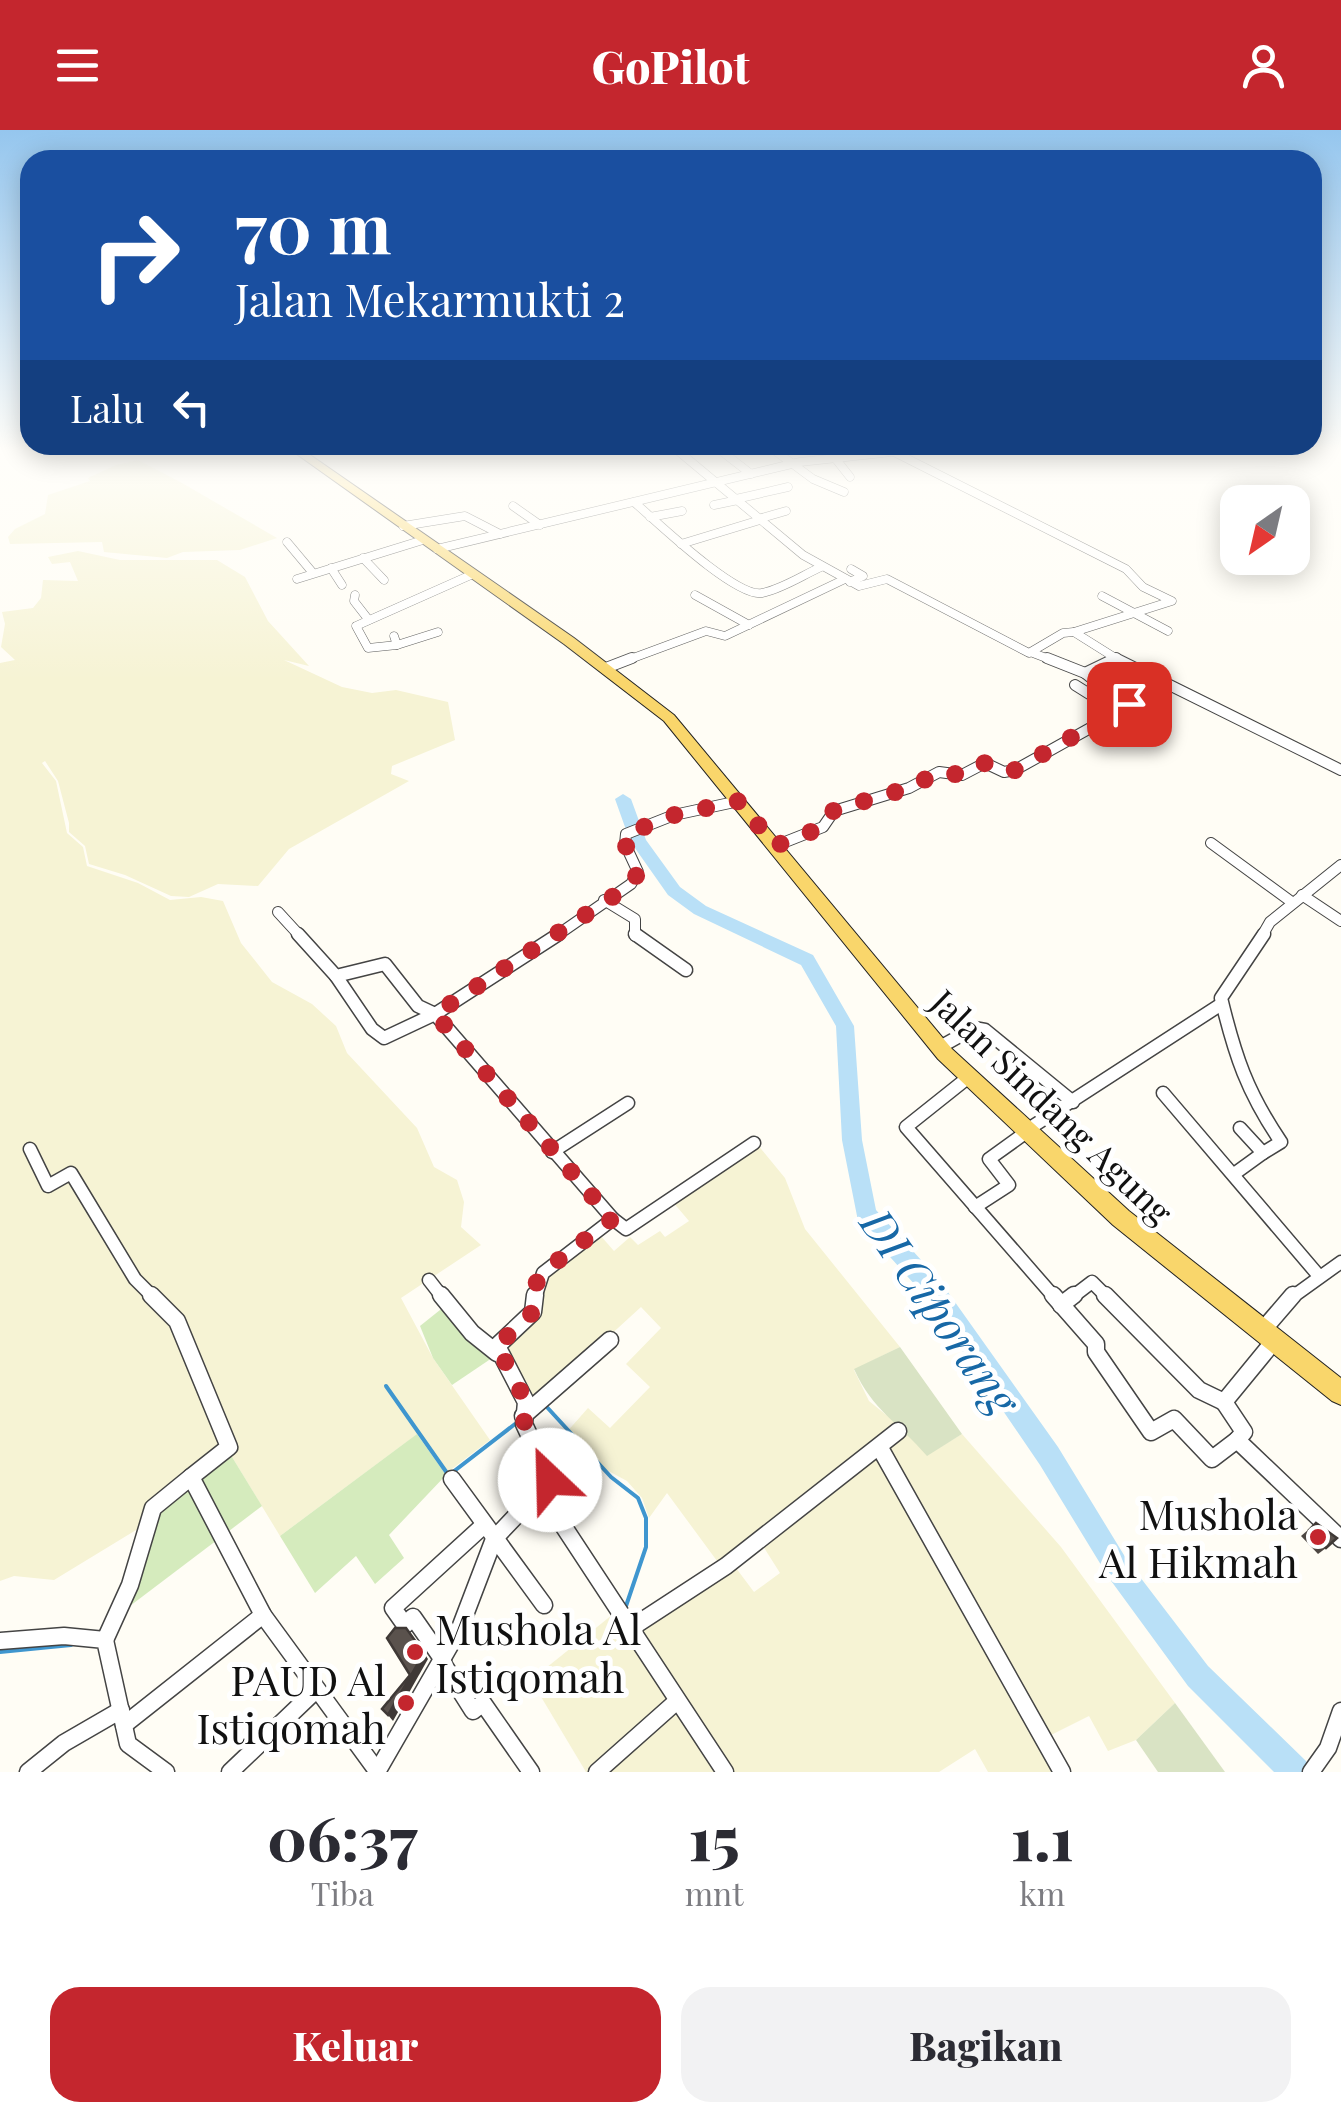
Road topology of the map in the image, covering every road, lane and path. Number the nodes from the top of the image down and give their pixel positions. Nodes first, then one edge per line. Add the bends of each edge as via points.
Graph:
1 (404, 527) edge
2 (491, 527) edge
3 (533, 527) edge
4 (660, 527) edge
5 (737, 527) edge
6 (768, 527) edge
7 (1042, 527) edge
8 (500, 534) junction
9 (287, 542) dead end
10 (430, 544) junction
11 (680, 544) junction
12 (363, 558) junction
13 (821, 567) junction
14 (331, 568) junction
15 (851, 569) dead end
16 (314, 573) junction
17 (474, 574) junction
18 (297, 578) dead end
19 (384, 580) dead end
20 (848, 580) junction
21 (342, 585) dead end
22 (696, 594) dead end
23 (355, 595) dead end
24 (1102, 596) dead end
25 (1134, 614) junction
26 (368, 618) junction
27 (748, 624) junction
28 (1168, 631) dead end
29 (438, 632) dead end
30 (1074, 632) junction
31 (1034, 653) junction
32 (1117, 659) junction
33 (606, 668) junction
34 (1085, 673) junction
35 (1076, 684) dead end
36 (1118, 712) junction
37 (1341, 770) edge
38 (739, 801) junction
39 (1211, 843) dead end
40 (775, 846) junction
41 (1341, 865) edge
42 (1298, 899) junction
43 (604, 900) junction
44 (278, 912) dead end
45 (1341, 920) edge
46 (686, 970) dead end
47 (336, 976) junction
48 (1220, 1004) junction
49 (435, 1014) junction
50 (940, 1048) junction
51 (970, 1076) junction
52 (1163, 1093) dead end
53 (1073, 1102) junction
54 (628, 1103) dead end
55 (1240, 1128) dead end
56 (1027, 1131) junction
57 (754, 1143) dead end
58 (30, 1149) dead end
59 (552, 1152) junction
60 (1263, 1153) junction
61 (1234, 1174) junction
62 (975, 1208) junction
63 (612, 1219) junction
64 (1341, 1262) edge
65 (1319, 1276) junction
66 (429, 1280) dead end
67 (1061, 1305) junction
68 (1268, 1336) junction
69 (610, 1340) dead end
70 (497, 1353) junction
71 (1341, 1394) edge
72 (1224, 1402) junction
73 (524, 1416) junction
74 (898, 1432) dead end
75 (1237, 1440) junction
76 (880, 1448) junction
77 (190, 1477) junction
78 (452, 1479) dead end
79 (541, 1492) junction
80 (489, 1531) junction
81 (1341, 1539) edge
82 (544, 1605) dead end
83 (263, 1615) junction
84 (631, 1628) junction
85 (106, 1640) junction
86 (0, 1641) edge
87 (442, 1661) junction
88 (316, 1690) junction
89 (677, 1701) junction
90 (1341, 1711) edge
91 (123, 1718) junction
92 (28, 1772) edge
93 (166, 1772) edge
94 (230, 1772) edge
95 (377, 1772) edge
96 (531, 1772) edge
97 (597, 1772) edge
98 (726, 1772) edge
99 (1062, 1772) edge
100 (1311, 1772) edge

1 - 10 main road, Jalan Sindang Agung
2 - 8 street
3 - 8 street
4 - 11 street
5 - 11 street
6 - 13 street
7 - 25 street via 1172,600
8 - 10 street
9 - 16 street
10 - 12 street
10 - 17 main road, Jalan Sindang Agung
11 - 13 street via 754,594
12 - 14 street
12 - 19 street
13 - 20 street
14 - 16 street
14 - 21 street
15 - 20 street via 862,576
16 - 18 street
17 - 26 street
17 - 33 main road, Jalan Sindang Agung
20 - 27 street
20 - 31 street via 862,587 888,579
22 - 27 street
23 - 26 street
24 - 25 street
25 - 28 street
25 - 30 street
26 - 29 street via 356,629 368,648
27 - 33 street via 723,636 706,631
30 - 31 street
30 - 32 street
31 - 34 street
32 - 34 street
32 - 37 street
33 - 38 main road, Jalan Sindang Agung via 677,726
34 - 36 street via 1129,704
35 - 36 street
36 - 40 street via 1015,770 985,763 962,775 939,772 834,810 823,827
38 - 40 main road, Jalan Sindang Agung
38 - 43 street via 626,834 638,875
39 - 42 street
40 - 50 main road, Jalan Sindang Agung
41 - 42 street
42 - 45 street
42 - 48 street via 1270,922
43 - 46 street via 635,920 635,937
43 - 49 street
44 - 47 street
47 - 49 street via 385,964 418,1006
47 - 49 street via 384,1038
48 - 53 street
48 - 60 street via 1251,1098 1280,1138
49 - 59 street
50 - 51 main road, Jalan Sindang Agung
50 - 53 street via 974,1028 985,1030
51 - 56 main road, Jalan Sindang Agung
51 - 62 street via 906,1127
52 - 61 street
53 - 56 street
54 - 59 street
55 - 60 street
56 - 62 street via 989,1159 1009,1185
56 - 68 main road, Jalan Sindang Agung via 1121,1218
57 - 63 street via 626,1228
58 - 77 street via 48,1186 71,1173 135,1279 176,1320 192,1350 229,1447
59 - 63 street
60 - 61 street
61 - 65 street via 1249,1201
62 - 67 street
63 - 70 street via 543,1272 533,1312
64 - 65 street
65 - 68 street via 1294,1294
66 - 70 street
67 - 72 street via 1092,1282 1198,1390
67 - 75 street via 1096,1344 1152,1432 1174,1419 1212,1460
68 - 71 main road, Jalan Sindang Agung
68 - 72 street
69 - 73 street
70 - 73 street via 521,1390
72 - 75 street via 1244,1432
73 - 79 street via 550,1472
74 - 76 street
75 - 81 street
76 - 84 street
76 - 99 street
77 - 83 street
77 - 85 street via 152,1508
78 - 80 street
79 - 80 street
79 - 84 street
80 - 82 street
80 - 87 street via 460,1628
80 - 87 street via 393,1608 405,1625 412,1617
83 - 88 street
83 - 91 street
84 - 89 street
85 - 86 street
85 - 91 street
87 - 95 street
87 - 96 street via 473,1711 483,1703
88 - 94 street
88 - 95 street
89 - 97 street
89 - 98 street
90 - 100 street
91 - 92 street via 64,1743
91 - 93 street via 128,1744

